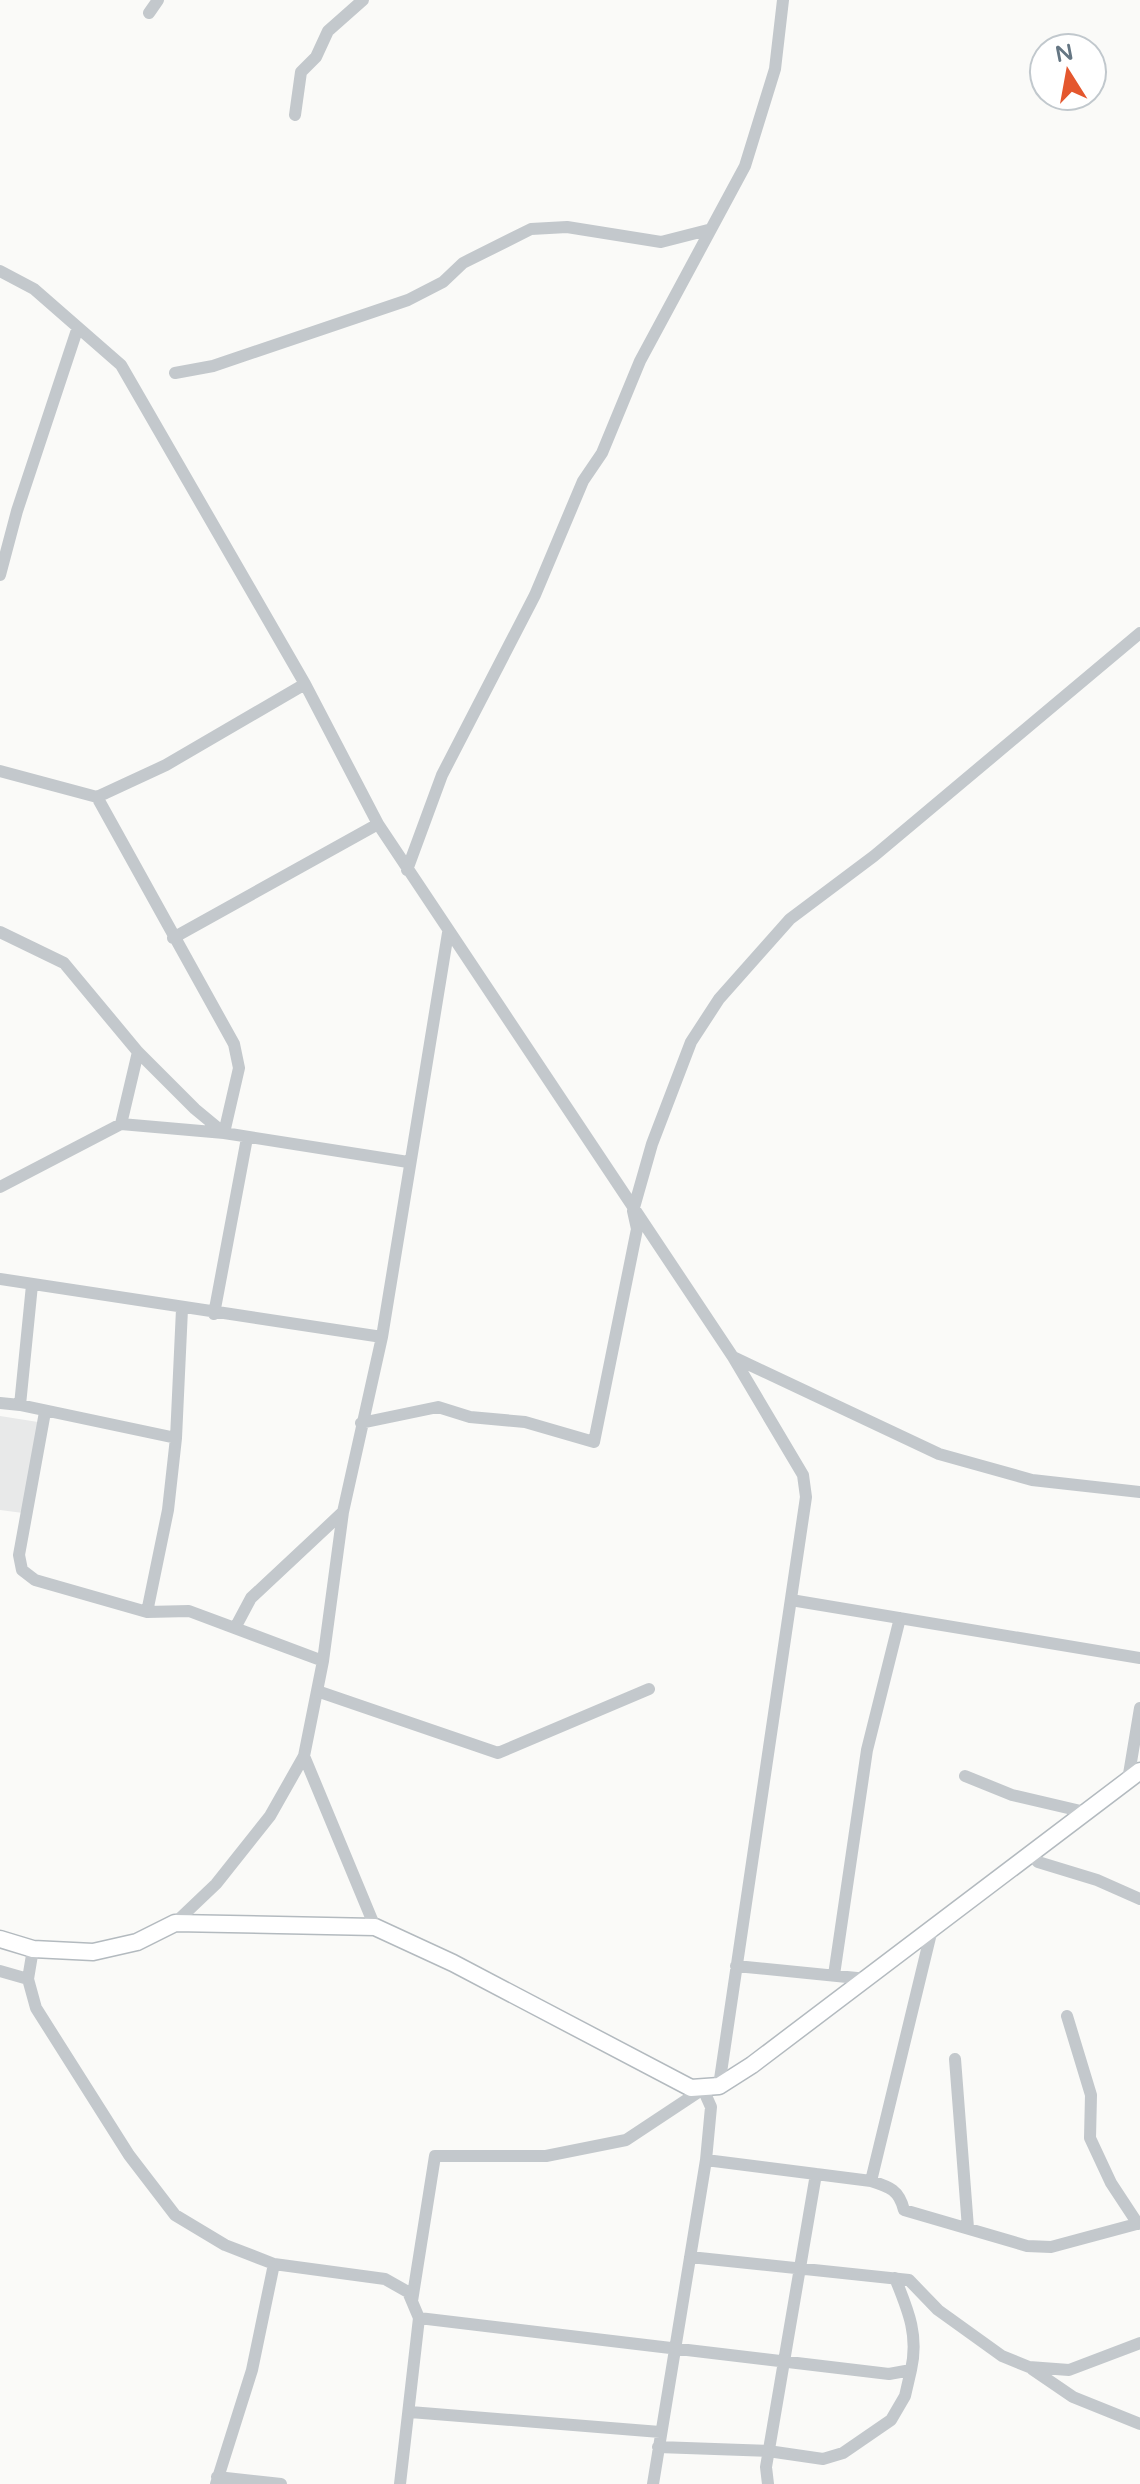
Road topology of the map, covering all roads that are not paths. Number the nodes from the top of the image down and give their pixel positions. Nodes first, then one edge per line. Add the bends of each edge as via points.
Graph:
1 (158, 0) edge
2 (363, 0) edge
3 (783, 0) edge
4 (149, 13) dead end
5 (295, 115) dead end
6 (708, 230) junction
7 (0, 271) edge
8 (77, 330) junction
9 (175, 373) dead end
10 (0, 575) edge
11 (1140, 633) edge
12 (305, 684) junction
13 (0, 771) edge
14 (97, 797) junction
15 (378, 824) junction
16 (407, 870) junction
17 (0, 932) edge
18 (448, 933) junction
19 (173, 938) junction
20 (138, 1052) junction
21 (121, 1124) junction
22 (224, 1133) junction
23 (247, 1138) junction
24 (408, 1162) junction
25 (0, 1187) edge
26 (633, 1211) junction
27 (0, 1279) edge
28 (32, 1285) junction
29 (182, 1309) junction
30 (214, 1314) junction
31 (382, 1337) junction
32 (733, 1357) junction
33 (0, 1403) edge
34 (20, 1405) junction
35 (45, 1412) junction
36 (361, 1423) junction
37 (176, 1438) junction
38 (1140, 1492) edge
39 (343, 1512) junction
40 (791, 1600) junction
41 (147, 1612) junction
42 (900, 1618) junction
43 (235, 1628) junction
44 (1140, 1658) edge
45 (323, 1661) junction
46 (649, 1689) dead end
47 (317, 1691) junction
48 (1140, 1708) edge
49 (304, 1756) junction
50 (965, 1776) dead end
51 (1134, 1776) edge
52 (1085, 1812) junction
53 (1030, 1853) junction
54 (1140, 1899) edge
55 (175, 1923) junction
56 (375, 1927) junction
57 (932, 1929) junction
58 (0, 1939) edge
59 (33, 1949) junction
60 (736, 1966) junction
61 (0, 1971) edge
62 (834, 1975) junction
63 (28, 1979) junction
64 (867, 1979) junction
65 (1067, 2016) dead end
66 (955, 2059) dead end
67 (711, 2088) junction
68 (706, 2160) junction
69 (816, 2174) junction
70 (871, 2181) junction
71 (1139, 2223) edge
72 (968, 2228) junction
73 (690, 2257) junction
74 (274, 2264) junction
75 (800, 2268) junction
76 (895, 2278) junction
77 (411, 2301) junction
78 (419, 2318) junction
79 (1140, 2343) edge
80 (674, 2351) junction
81 (785, 2363) junction
82 (1029, 2367) junction
83 (911, 2370) junction
84 (410, 2412) junction
85 (1140, 2424) edge
86 (660, 2432) junction
87 (658, 2447) junction
88 (768, 2451) junction
89 (217, 2480) edge
90 (281, 2484) edge
91 (400, 2484) edge
92 (653, 2484) edge
93 (768, 2484) edge

1 - 4 street
2 - 5 street via 328,31 316,57 301,72
3 - 6 street via 775,69 756,137
6 - 9 street via 661,242 567,227 531,229 463,263 443,282 408,300 213,366
6 - 16 street via 640,361 602,453 583,481 535,595 442,775
7 - 8 street via 34,289
8 - 10 street
8 - 12 street via 121,365
11 - 26 street via 874,856 790,919 719,999 691,1042
12 - 14 street via 166,765
12 - 15 street
13 - 14 street
14 - 19 street
15 - 16 street
15 - 19 street
16 - 18 street
17 - 20 street via 64,963
18 - 24 street
18 - 26 street
19 - 22 street via 234,1044 239,1068
20 - 21 street
20 - 22 street
21 - 22 street
21 - 25 street
22 - 23 street
23 - 24 street
23 - 30 street
24 - 31 street
26 - 32 street
26 - 36 street via 637,1229 594,1442 525,1422 470,1417 438,1407
27 - 28 street
28 - 29 street
28 - 34 street
29 - 30 street
29 - 37 street
30 - 31 street
31 - 36 street
32 - 38 street via 939,1454 1032,1480
32 - 40 street via 803,1475 806,1497
33 - 34 street
34 - 35 street
35 - 37 street
35 - 41 street via 19,1555 22,1570 35,1580
36 - 39 street
37 - 41 street
39 - 43 street via 251,1598
39 - 45 street
40 - 42 street
40 - 60 street
41 - 43 street via 189,1611
42 - 44 street
42 - 62 street via 867,1750
43 - 45 street
45 - 47 street
46 - 47 street via 498,1753
47 - 49 street
48 - 51 street
49 - 55 street via 270,1816 216,1884
49 - 56 street
50 - 52 street via 1012,1795
51 - 52 main road
52 - 53 main road
53 - 54 street via 1038,1862
53 - 57 main road
55 - 56 main road
55 - 59 main road via 117,1948
56 - 67 main road via 691,2088
57 - 64 main road
57 - 70 street
58 - 59 main road
59 - 63 street
60 - 62 street
60 - 67 street
61 - 63 street
62 - 64 street
63 - 74 street via 36,2008 129,2155 175,2215 225,2245
64 - 67 main road
65 - 71 street via 1091,2095 1090,2138 1111,2183
66 - 72 street
67 - 68 street
67 - 77 street via 626,2140 546,2156 435,2156
68 - 69 street
68 - 73 street
69 - 70 street
69 - 75 street
70 - 72 street via 892,2187 904,2210
71 - 72 street via 1051,2247 1027,2246
73 - 75 street
73 - 80 street
74 - 77 street via 385,2279 408,2292
74 - 89 street via 252,2370
75 - 76 street
75 - 81 street
76 - 82 street via 909,2280 938,2310 1002,2356
76 - 83 street via 913,2324
77 - 78 street
78 - 80 street
78 - 84 street
79 - 82 street via 1069,2370
80 - 81 street
80 - 86 street
81 - 83 street via 889,2374
81 - 88 street
82 - 85 street via 1073,2397
83 - 88 street via 905,2396 891,2420 843,2453 823,2459
84 - 86 street
84 - 91 street
86 - 87 street
87 - 88 street
87 - 92 street
88 - 93 street
89 - 90 street

